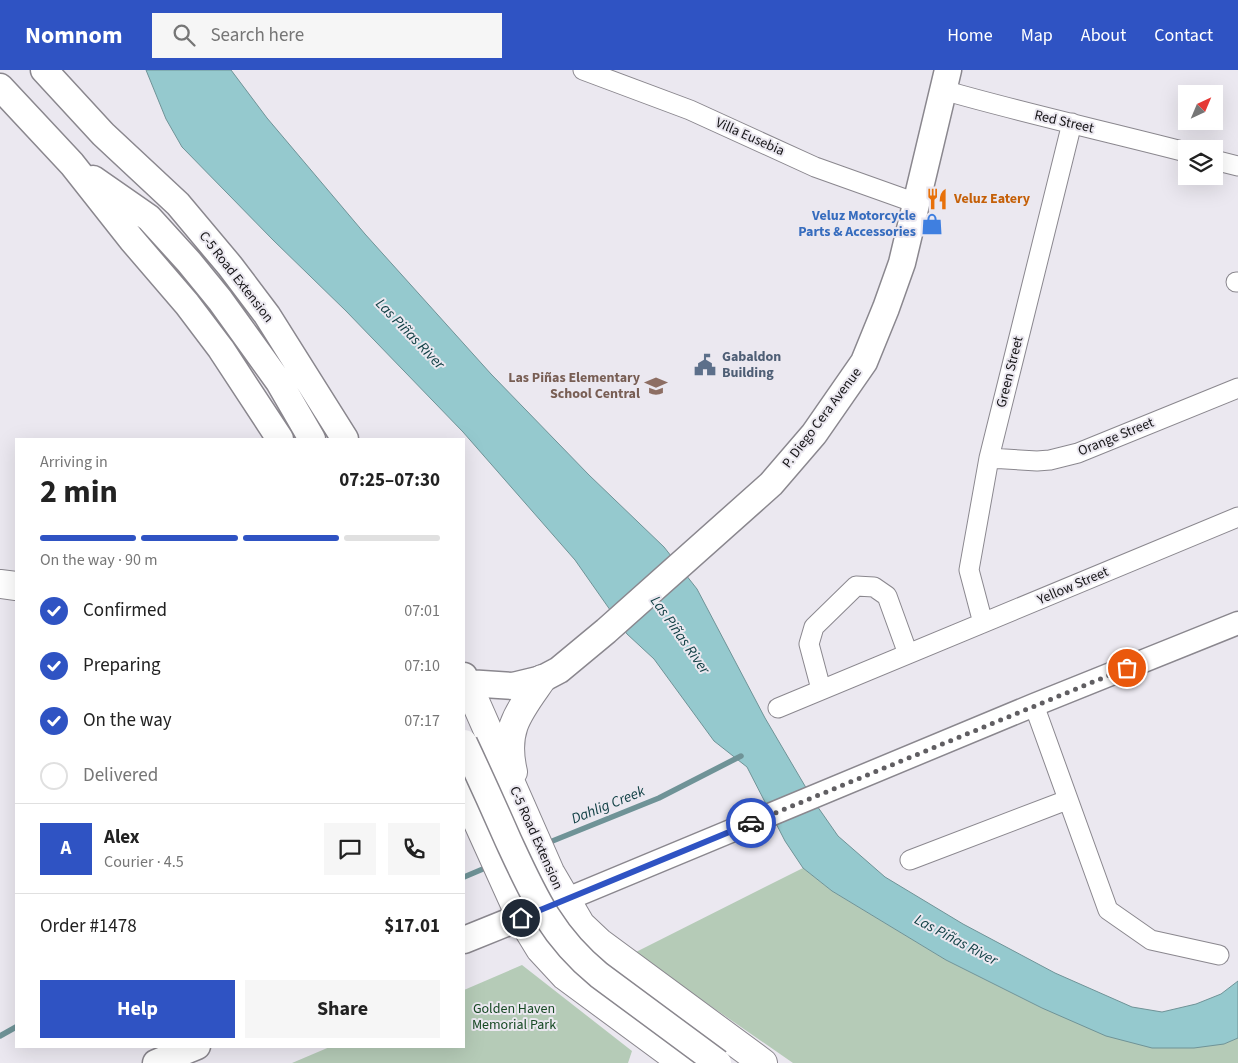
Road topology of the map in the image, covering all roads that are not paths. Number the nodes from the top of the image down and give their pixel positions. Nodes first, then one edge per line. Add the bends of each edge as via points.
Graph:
1 (44, 70) edge
2 (583, 70) edge
3 (945, 80) edge
4 (0, 86) edge
5 (1072, 123) junction
6 (103, 134) junction
7 (1178, 150) edge
8 (1223, 162) edge
9 (72, 164) junction
10 (1238, 166) edge
11 (916, 203) junction
12 (149, 218) junction
13 (1238, 388) edge
14 (279, 438) edge
15 (311, 438) edge
16 (345, 438) edge
17 (989, 458) junction
18 (1238, 517) edge
19 (0, 584) edge
20 (15, 586) edge
21 (984, 623) junction
22 (1238, 623) edge
23 (908, 654) junction
24 (542, 679) junction
25 (465, 681) edge
26 (821, 689) junction
27 (1034, 705) junction
28 (778, 708) dead end
29 (465, 745) edge
30 (465, 794) edge
31 (1068, 800) junction
32 (520, 802) junction
33 (910, 860) dead end
34 (565, 900) junction
35 (521, 918) junction
36 (465, 940) edge
37 (1219, 955) dead end
38 (192, 1048) edge
39 (156, 1063) edge
40 (683, 1063) edge
41 (718, 1063) edge
42 (764, 1063) edge

1 - 6 main road, C-5 Road Extension
2 - 11 street, Villa Eusebia via 690,110 815,166
3 - 5 street, Red Street via 1022,112
3 - 11 main road, P. Diego Cera Avenue
4 - 9 main road, C-5 Road Extension
5 - 7 street, Red Street
5 - 17 street, Green Street
6 - 12 main road, C-5 Road Extension
6 - 16 main road, C-5 Road Extension via 178,204 230,266 267,315
8 - 10 street
9 - 12 main road, C-5 Road Extension
9 - 14 main road, C-5 Road Extension via 221,348
11 - 24 main road, P. Diego Cera Avenue via 902,263 864,362 814,434 771,484 606,631 559,670
12 - 15 main road, C-5 Road Extension via 220,300 278,382
13 - 17 street, Orange Street via 1078,453 1037,462
17 - 21 street, Green Street via 970,570
18 - 21 street, Yellow Street
19 - 20 main road
21 - 23 street, Yellow Street
22 - 27 street
23 - 26 street, Yellow Street
23 - 26 street via 887,596 874,587 856,586 814,626 809,644
24 - 25 main road, P. Diego Cera Avenue via 513,686
24 - 32 main road via 519,712 509,742
25 - 32 main road, C-5 Road Extension
26 - 28 street, Yellow Street
27 - 31 street
27 - 34 street
29 - 41 main road, C-5 Road Extension, bridge via 528,882 561,938 599,975
30 - 35 main road
31 - 33 street
31 - 37 street via 1108,910 1152,940
32 - 34 main road, C-5 Road Extension
34 - 35 main road
34 - 42 main road, C-5 Road Extension via 581,924 600,942
35 - 36 main road
35 - 40 main road via 540,949 565,976
38 - 39 main road

